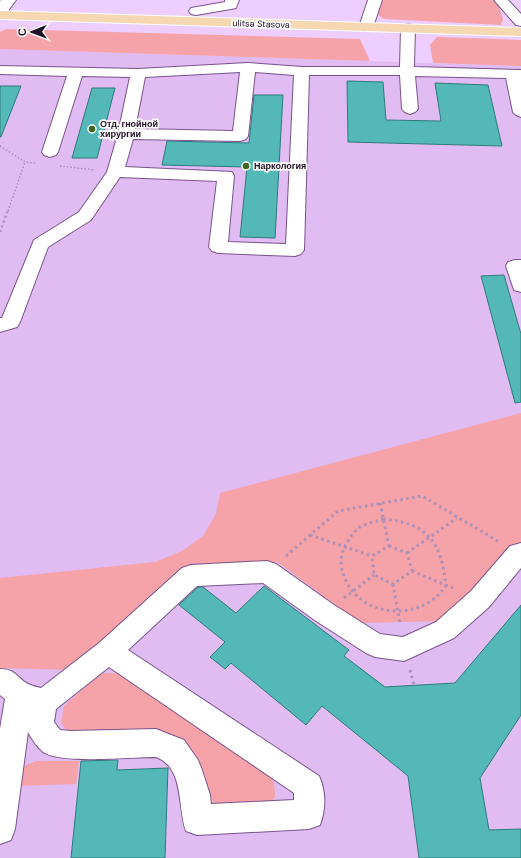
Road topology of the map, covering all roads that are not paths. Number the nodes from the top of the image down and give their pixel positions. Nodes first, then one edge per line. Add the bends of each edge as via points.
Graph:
1 (9, 0) edge
2 (232, 0) edge
3 (375, 0) edge
4 (501, 0) edge
5 (195, 11) edge
6 (0, 12) edge
7 (0, 16) edge
8 (521, 22) edge
9 (366, 27) junction
10 (408, 28) junction
11 (521, 32) edge
12 (248, 67) junction
13 (0, 70) edge
14 (302, 71) junction
15 (407, 71) junction
16 (76, 72) junction
17 (138, 73) junction
18 (517, 74) edge
19 (410, 109) dead end
20 (521, 112) edge
21 (126, 134) junction
22 (53, 158) road end
23 (116, 172) junction
24 (521, 266) edge
25 (521, 286) edge
26 (0, 325) edge
27 (520, 553) edge
28 (108, 652) junction
29 (21, 693) edge
30 (0, 829) edge

1 - 6 lane
2 - 5 lane via 231,5
3 - 9 lane
4 - 8 lane
5 - 7 main road, ulitsa Stasova
5 - 9 main road, ulitsa Stasova
9 - 10 main road, ulitsa Stasova
10 - 11 main road, ulitsa Stasova
10 - 15 lane
12 - 14 lane
12 - 17 lane
12 - 21 lane via 240,136
13 - 16 lane
14 - 15 lane
14 - 23 lane via 295,250 218,248 226,176
15 - 18 lane
15 - 19 lane
16 - 17 lane
16 - 22 lane
17 - 21 lane
18 - 20 lane
21 - 23 lane
23 - 26 lane via 85,216 40,244 10,322
24 - 25 lane via 515,266
27 - 28 lane via 480,599 445,630 404,649 375,645 325,614 267,572 191,576
28 - 29 lane
28 - 29 lane via 309,786 308,814 197,820 195,795 188,770 174,750 156,743 53,743 39,726
29 - 30 lane

